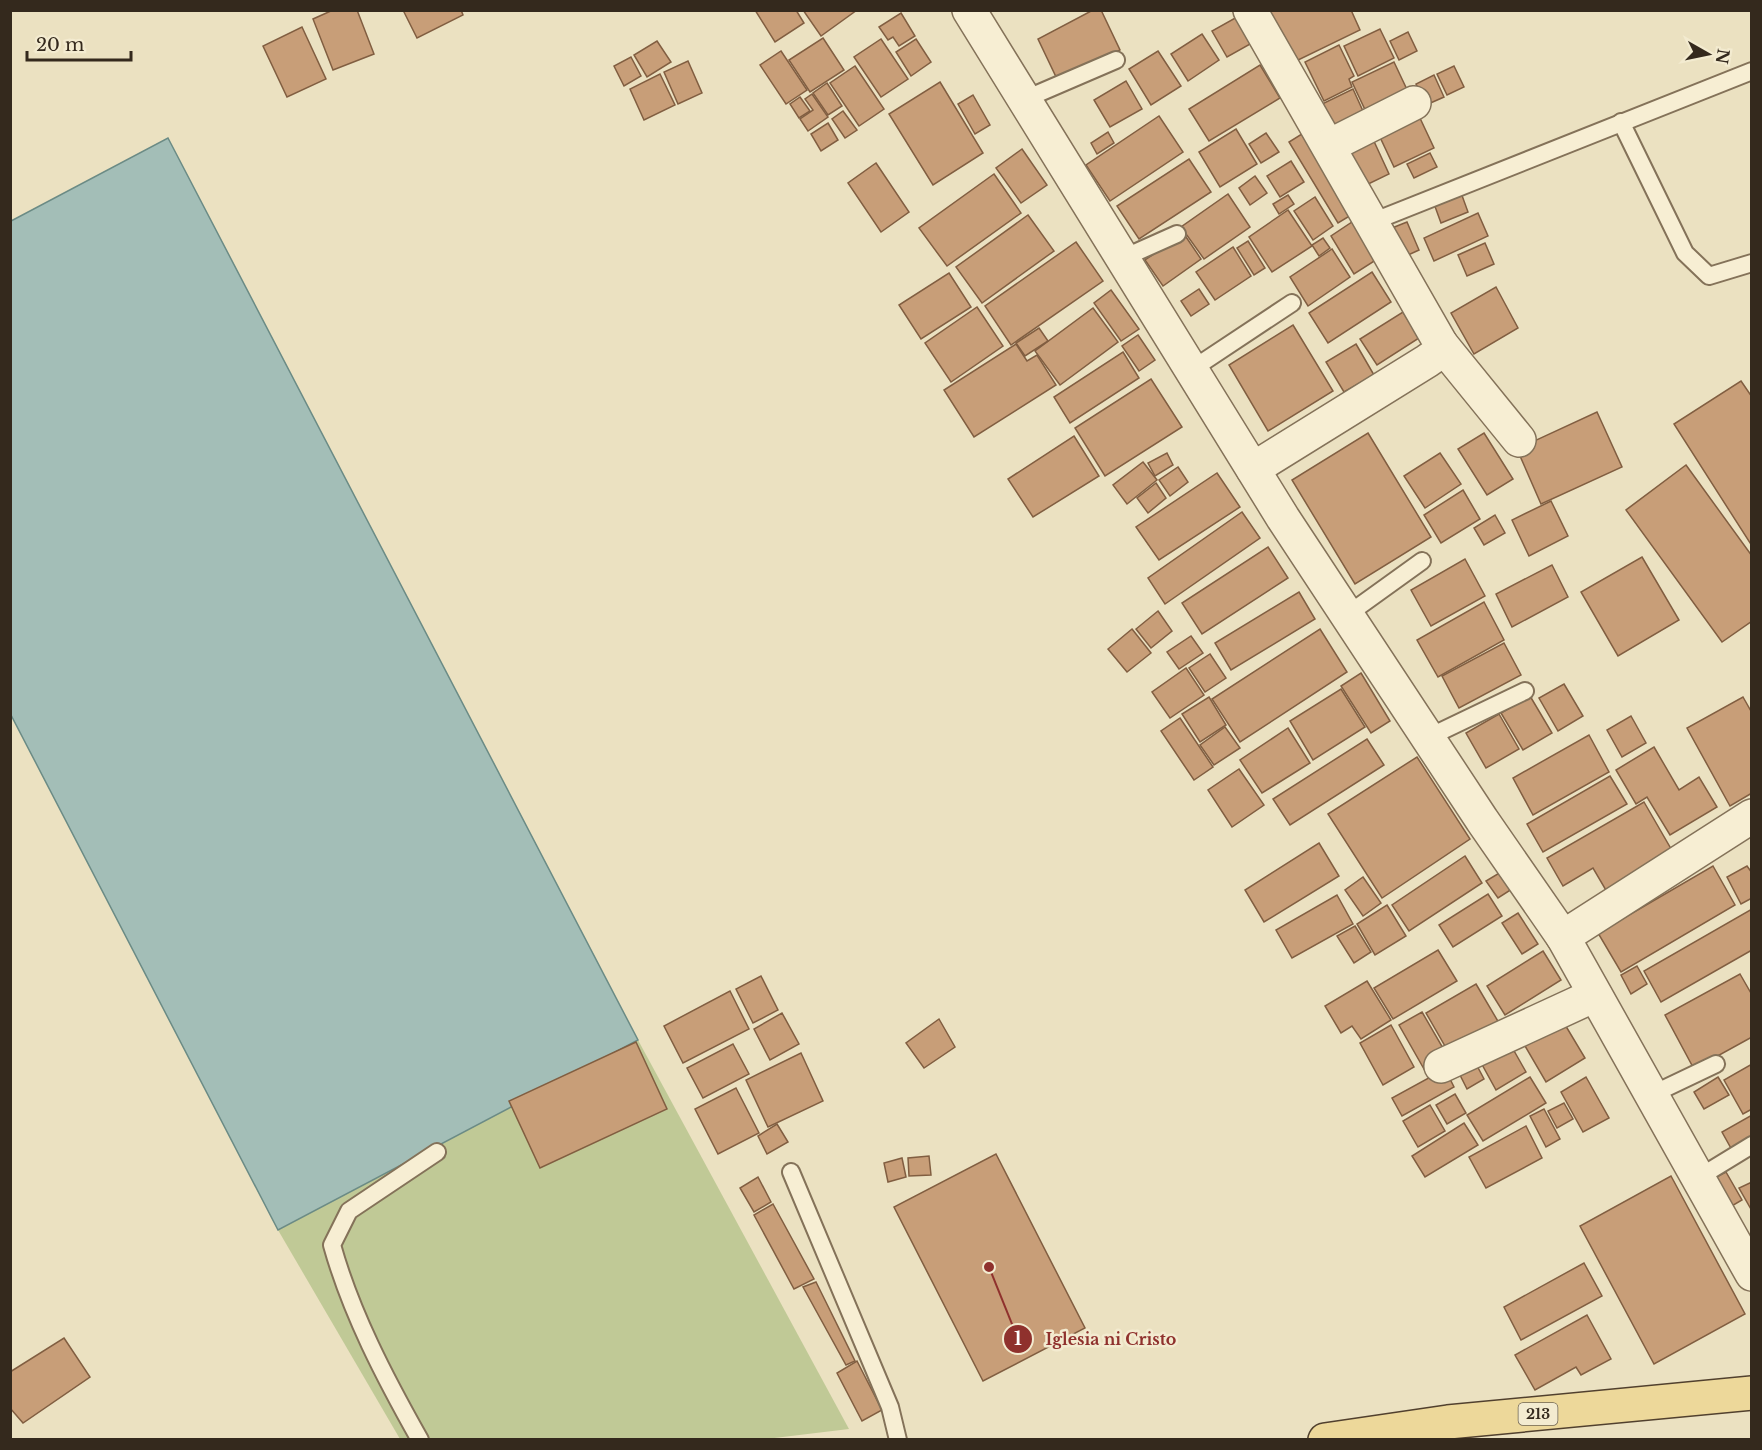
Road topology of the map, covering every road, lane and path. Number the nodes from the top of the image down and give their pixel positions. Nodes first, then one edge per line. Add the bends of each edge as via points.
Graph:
1 (969, 10) edge
2 (1250, 10) edge
3 (1116, 60) dead end
4 (1752, 70) edge
5 (1023, 100) junction
6 (1414, 103) dead end
7 (1621, 122) junction
8 (1329, 146) junction
9 (1372, 222) junction
10 (1177, 234) dead end
11 (1121, 259) junction
12 (1752, 263) edge
13 (1292, 303) dead end
14 (1441, 344) junction
15 (1191, 370) junction
16 (1519, 440) dead end
17 (1253, 469) junction
18 (1422, 561) dead end
19 (1347, 615) junction
20 (1525, 692) dead end
21 (1427, 738) junction
22 (1752, 816) edge
23 (1563, 937) junction
24 (1595, 995) junction
25 (1716, 1064) dead end
26 (1441, 1066) dead end
27 (1651, 1095) junction
28 (1752, 1145) edge
29 (438, 1152) dead end
30 (791, 1172) dead end
31 (1698, 1179) junction
32 (1752, 1274) edge
33 (1752, 1393) edge
34 (1451, 1431) edge
35 (420, 1440) edge
36 (898, 1440) edge
37 (1325, 1440) edge

1 - 5 street
2 - 8 street
3 - 5 lane
4 - 7 lane
5 - 11 street
6 - 8 street
7 - 9 lane
7 - 12 lane via 1685,253 1708,276
8 - 9 street
9 - 14 street
10 - 11 lane
11 - 15 street
13 - 15 lane
14 - 16 street
14 - 17 street via 1437,354 1427,361
15 - 17 street
17 - 19 street
18 - 19 lane
19 - 21 street
20 - 21 lane
21 - 23 street
22 - 23 street
23 - 24 street
24 - 26 street
24 - 27 street
25 - 27 lane
27 - 31 street
28 - 31 lane
29 - 35 lane via 349,1211 332,1245 352,1304
30 - 36 lane via 890,1407
31 - 32 street
33 - 34 main road, 213
34 - 37 main road, 213

